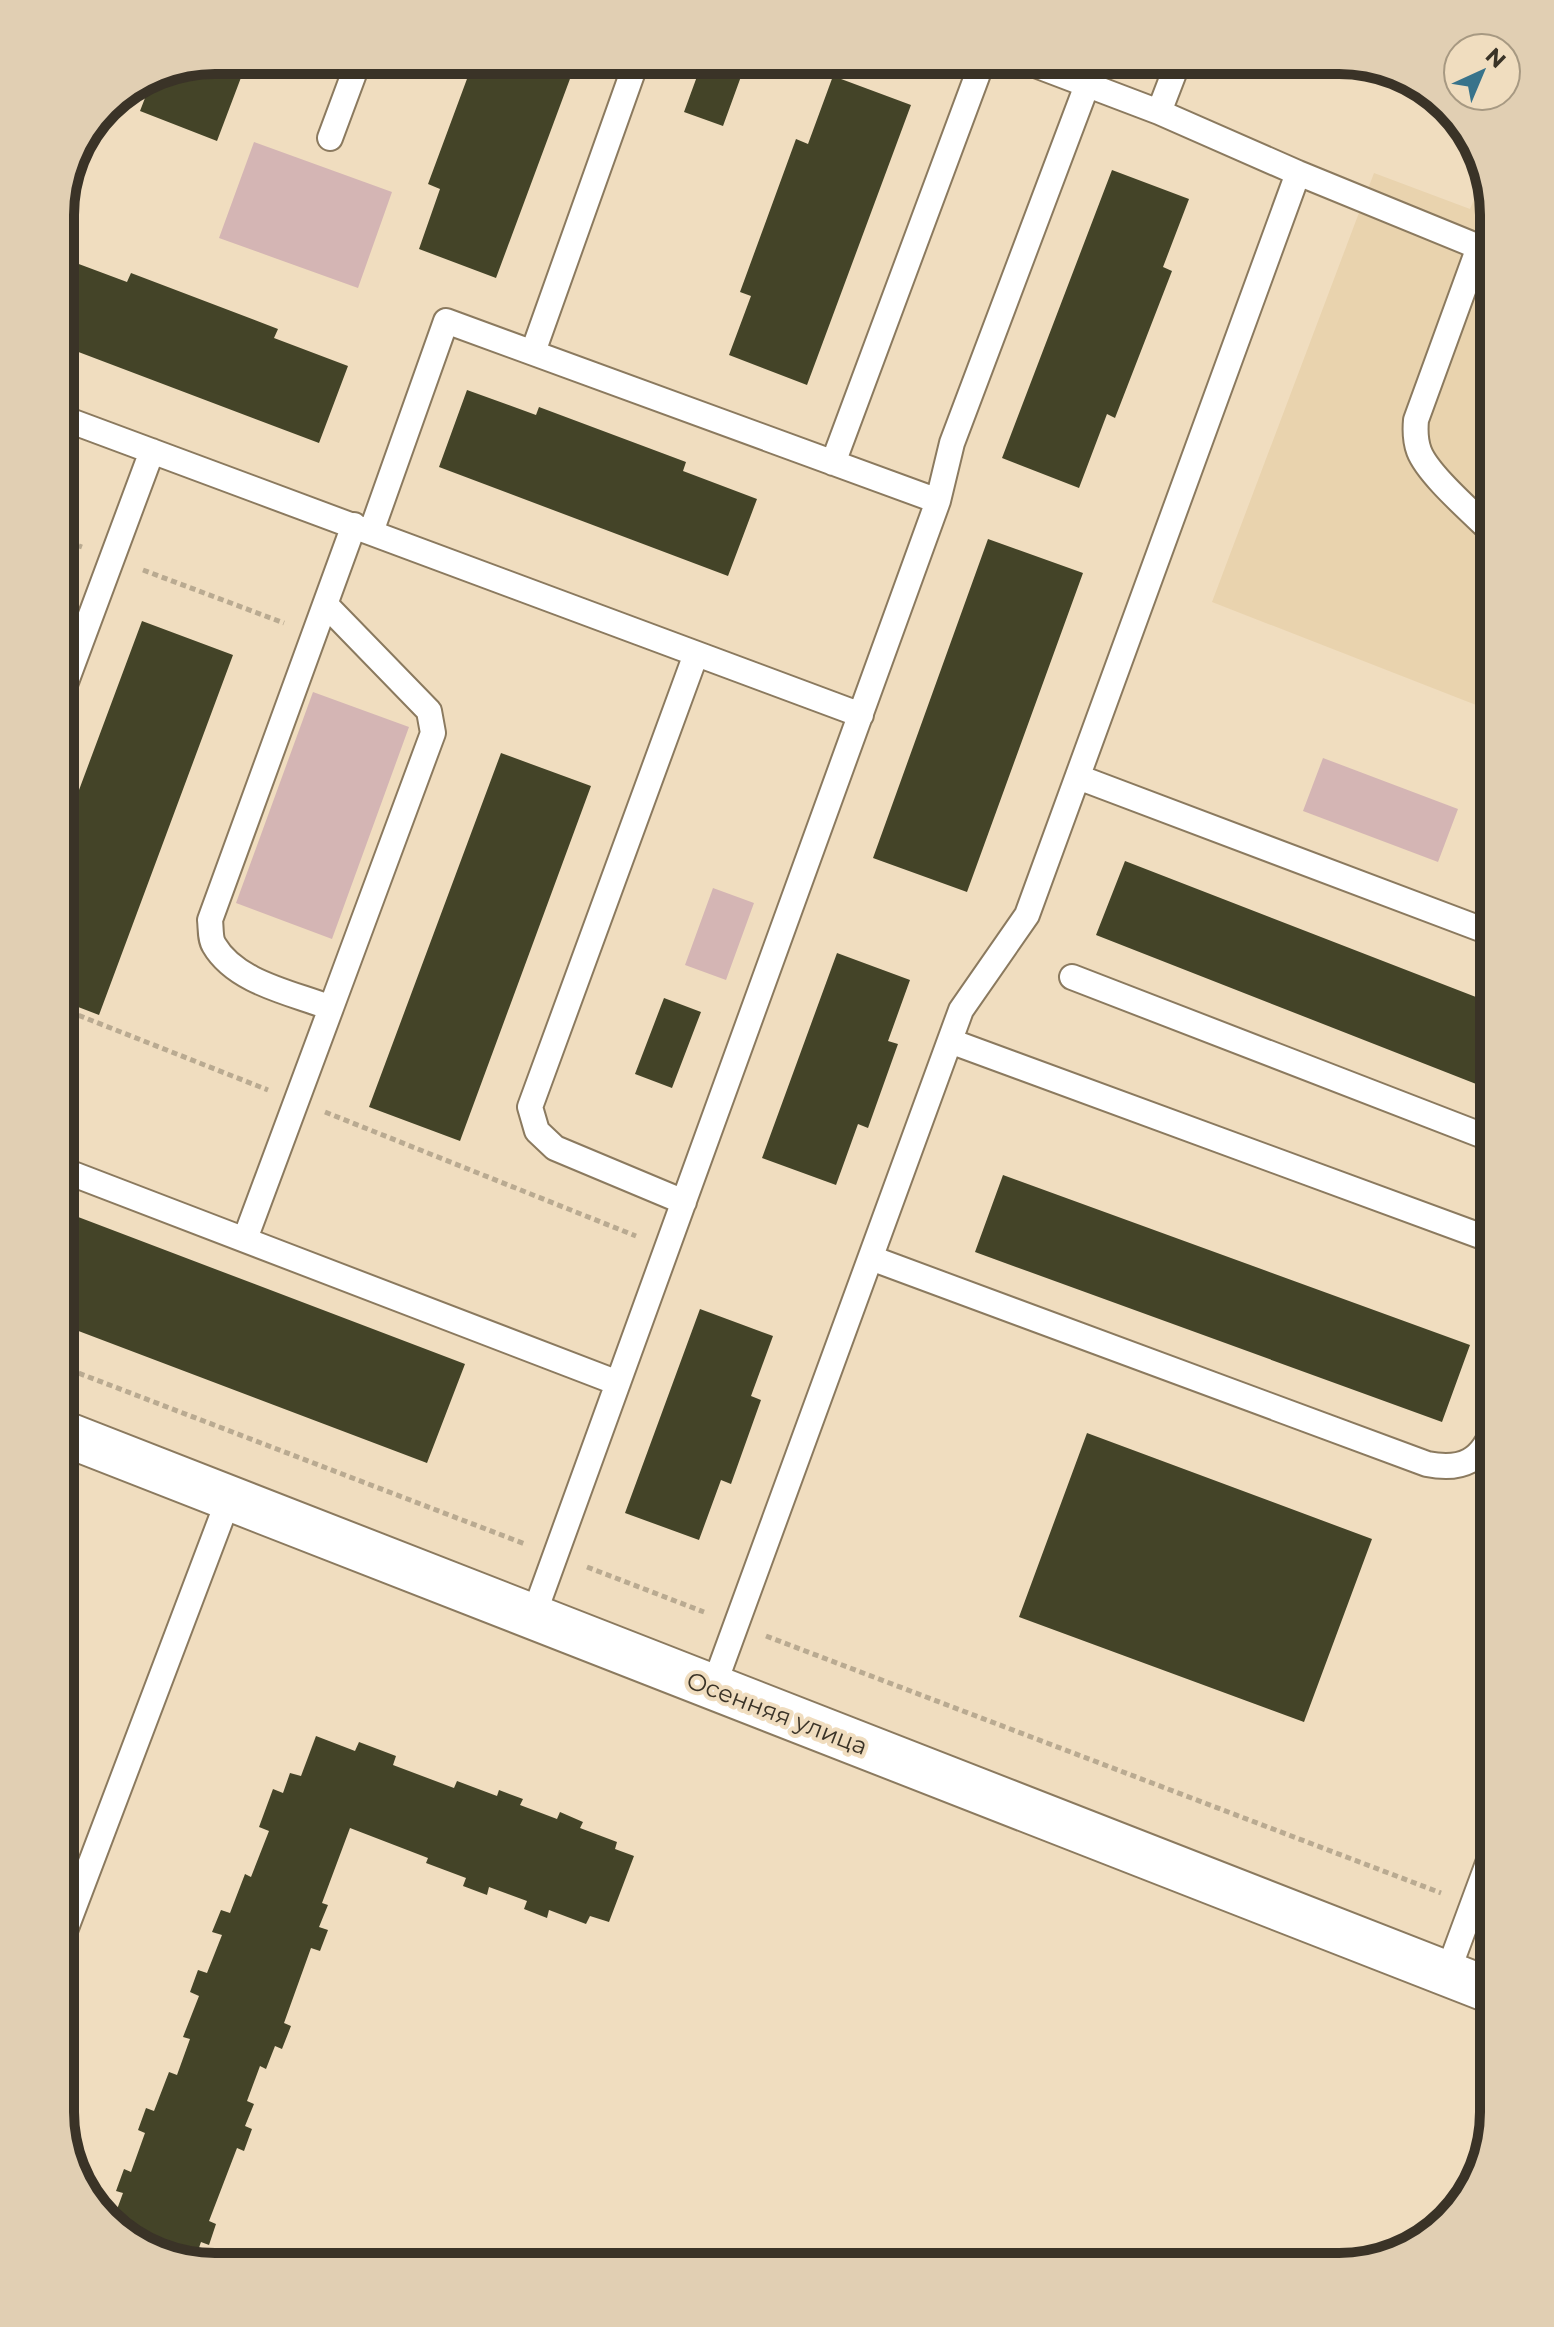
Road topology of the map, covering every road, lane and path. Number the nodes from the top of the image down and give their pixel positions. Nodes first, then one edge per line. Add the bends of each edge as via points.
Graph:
1 (354, 74) edge
2 (632, 74) edge
3 (978, 74) edge
4 (1058, 74) edge
5 (1174, 74) edge
6 (1087, 85) junction
7 (1159, 112) junction
8 (330, 138) dead end
9 (1298, 173) junction
10 (1480, 241) edge
11 (1480, 258) edge
12 (533, 352) junction
13 (74, 422) edge
14 (152, 451) junction
15 (833, 463) junction
16 (938, 501) junction
17 (1480, 520) edge
18 (362, 529) junction
19 (74, 544) edge
20 (112, 558) junction
21 (327, 606) junction
22 (316, 635) junction
23 (696, 654) junction
24 (74, 660) edge
25 (861, 715) junction
26 (1078, 777) junction
27 (1480, 929) edge
28 (1072, 977) dead end
29 (331, 1008) junction
30 (74, 1013) edge
31 (950, 1041) junction
32 (298, 1101) junction
33 (1480, 1135) edge
34 (74, 1174) edge
35 (684, 1202) junction
36 (1480, 1236) edge
37 (245, 1239) junction
38 (667, 1248) junction
39 (871, 1258) junction
40 (74, 1371) edge
41 (618, 1383) junction
42 (74, 1437) edge
43 (1480, 1453) edge
44 (229, 1498) junction
45 (554, 1555) junction
46 (533, 1617) junction
47 (736, 1624) junction
48 (713, 1688) junction
49 (1480, 1884) edge
50 (1472, 1905) junction
51 (74, 1907) edge
52 (1447, 1974) junction
53 (1480, 1987) edge

1 - 8 lane
2 - 12 lane
3 - 15 lane
4 - 6 lane
5 - 7 lane
6 - 7 lane
6 - 16 lane via 952,443
7 - 9 lane
9 - 10 lane
9 - 26 lane
11 - 17 lane via 1416,420 1415,436 1429,468
12 - 15 lane
12 - 18 lane via 446,321
13 - 14 lane
14 - 18 lane
14 - 20 lane
15 - 16 lane
16 - 25 lane
18 - 21 lane
18 - 23 lane
19 - 20 path
20 - 22 path
20 - 24 lane
21 - 22 lane
21 - 29 lane via 429,711 433,733
22 - 29 lane via 210,920 212,943 248,977
23 - 25 lane
23 - 35 lane via 530,1107 537,1131 555,1148
25 - 35 lane
26 - 27 lane
26 - 31 lane via 1027,915 961,1010
28 - 33 lane
29 - 32 lane
30 - 32 path
31 - 36 lane
31 - 39 lane
32 - 37 lane
32 - 38 path
34 - 37 lane
35 - 38 lane
37 - 41 lane
38 - 41 lane
39 - 43 lane via 1427,1464 1463,1464
39 - 47 lane
40 - 45 path
41 - 45 lane
42 - 44 street, Осенняя улица
44 - 46 street, Осенняя улица
44 - 51 lane
45 - 46 lane
45 - 47 path
46 - 48 street, Осенняя улица
47 - 48 lane
47 - 50 path
48 - 52 street, Осенняя улица
49 - 50 lane
50 - 52 lane
52 - 53 street, Осенняя улица

